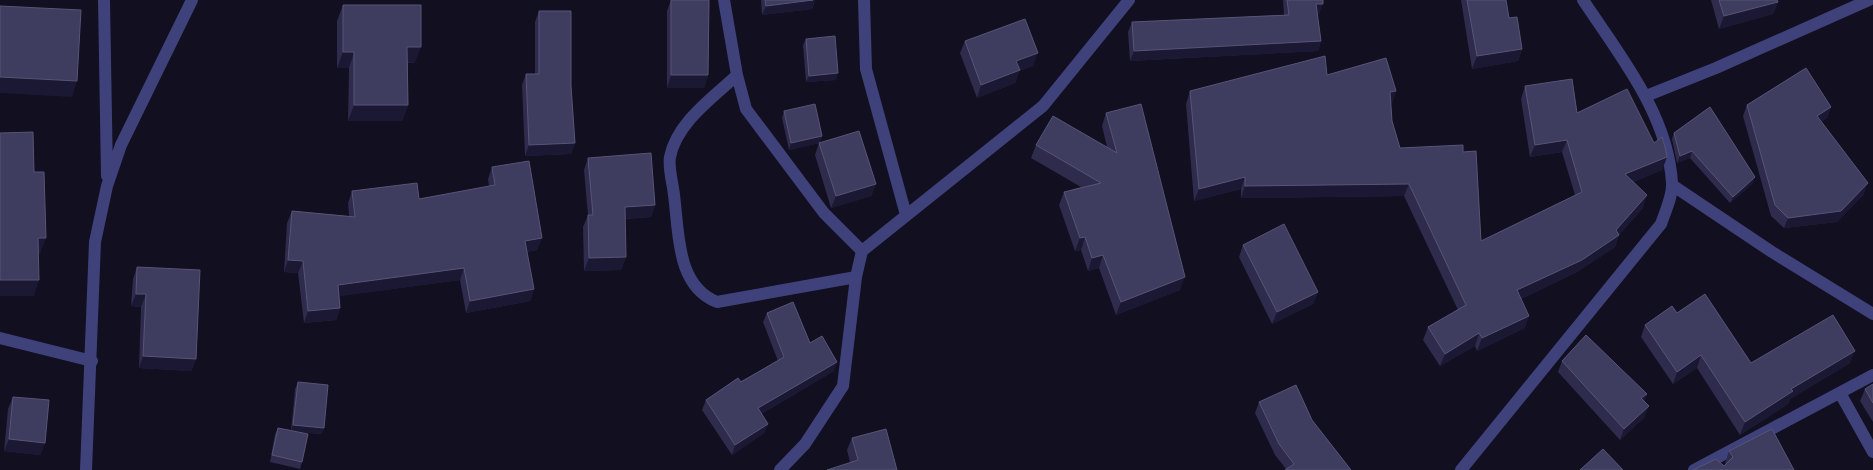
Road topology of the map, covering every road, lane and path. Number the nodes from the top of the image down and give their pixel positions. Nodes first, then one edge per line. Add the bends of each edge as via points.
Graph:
1 (104, 0) edge
2 (192, 0) edge
3 (724, 0) edge
4 (864, 0) edge
5 (1129, 0) edge
6 (1583, 0) edge
7 (1869, 0) edge
8 (737, 75) junction
9 (1646, 96) junction
10 (1672, 185) junction
11 (107, 186) junction
12 (906, 215) junction
13 (862, 251) junction
14 (856, 278) junction
15 (1873, 314) edge
16 (0, 338) edge
17 (92, 361) junction
18 (1873, 375) edge
19 (1840, 393) junction
20 (1873, 452) edge
21 (86, 470) edge
22 (780, 470) edge
23 (1461, 470) edge
24 (1694, 470) edge

1 - 11 street
2 - 11 street via 121,145
3 - 8 street
4 - 12 street via 866,69
5 - 12 street via 1044,106
6 - 9 street
7 - 9 street
8 - 13 street via 746,109 824,213
8 - 14 street via 684,126 670,158 682,262 695,285 704,297 718,302
9 - 10 street via 1663,140
10 - 15 street
10 - 23 street via 1661,224
11 - 17 street via 95,242
12 - 13 street
13 - 14 street
14 - 22 street via 843,386 805,444
16 - 17 street
17 - 21 street
18 - 19 street
19 - 20 street
19 - 24 street

